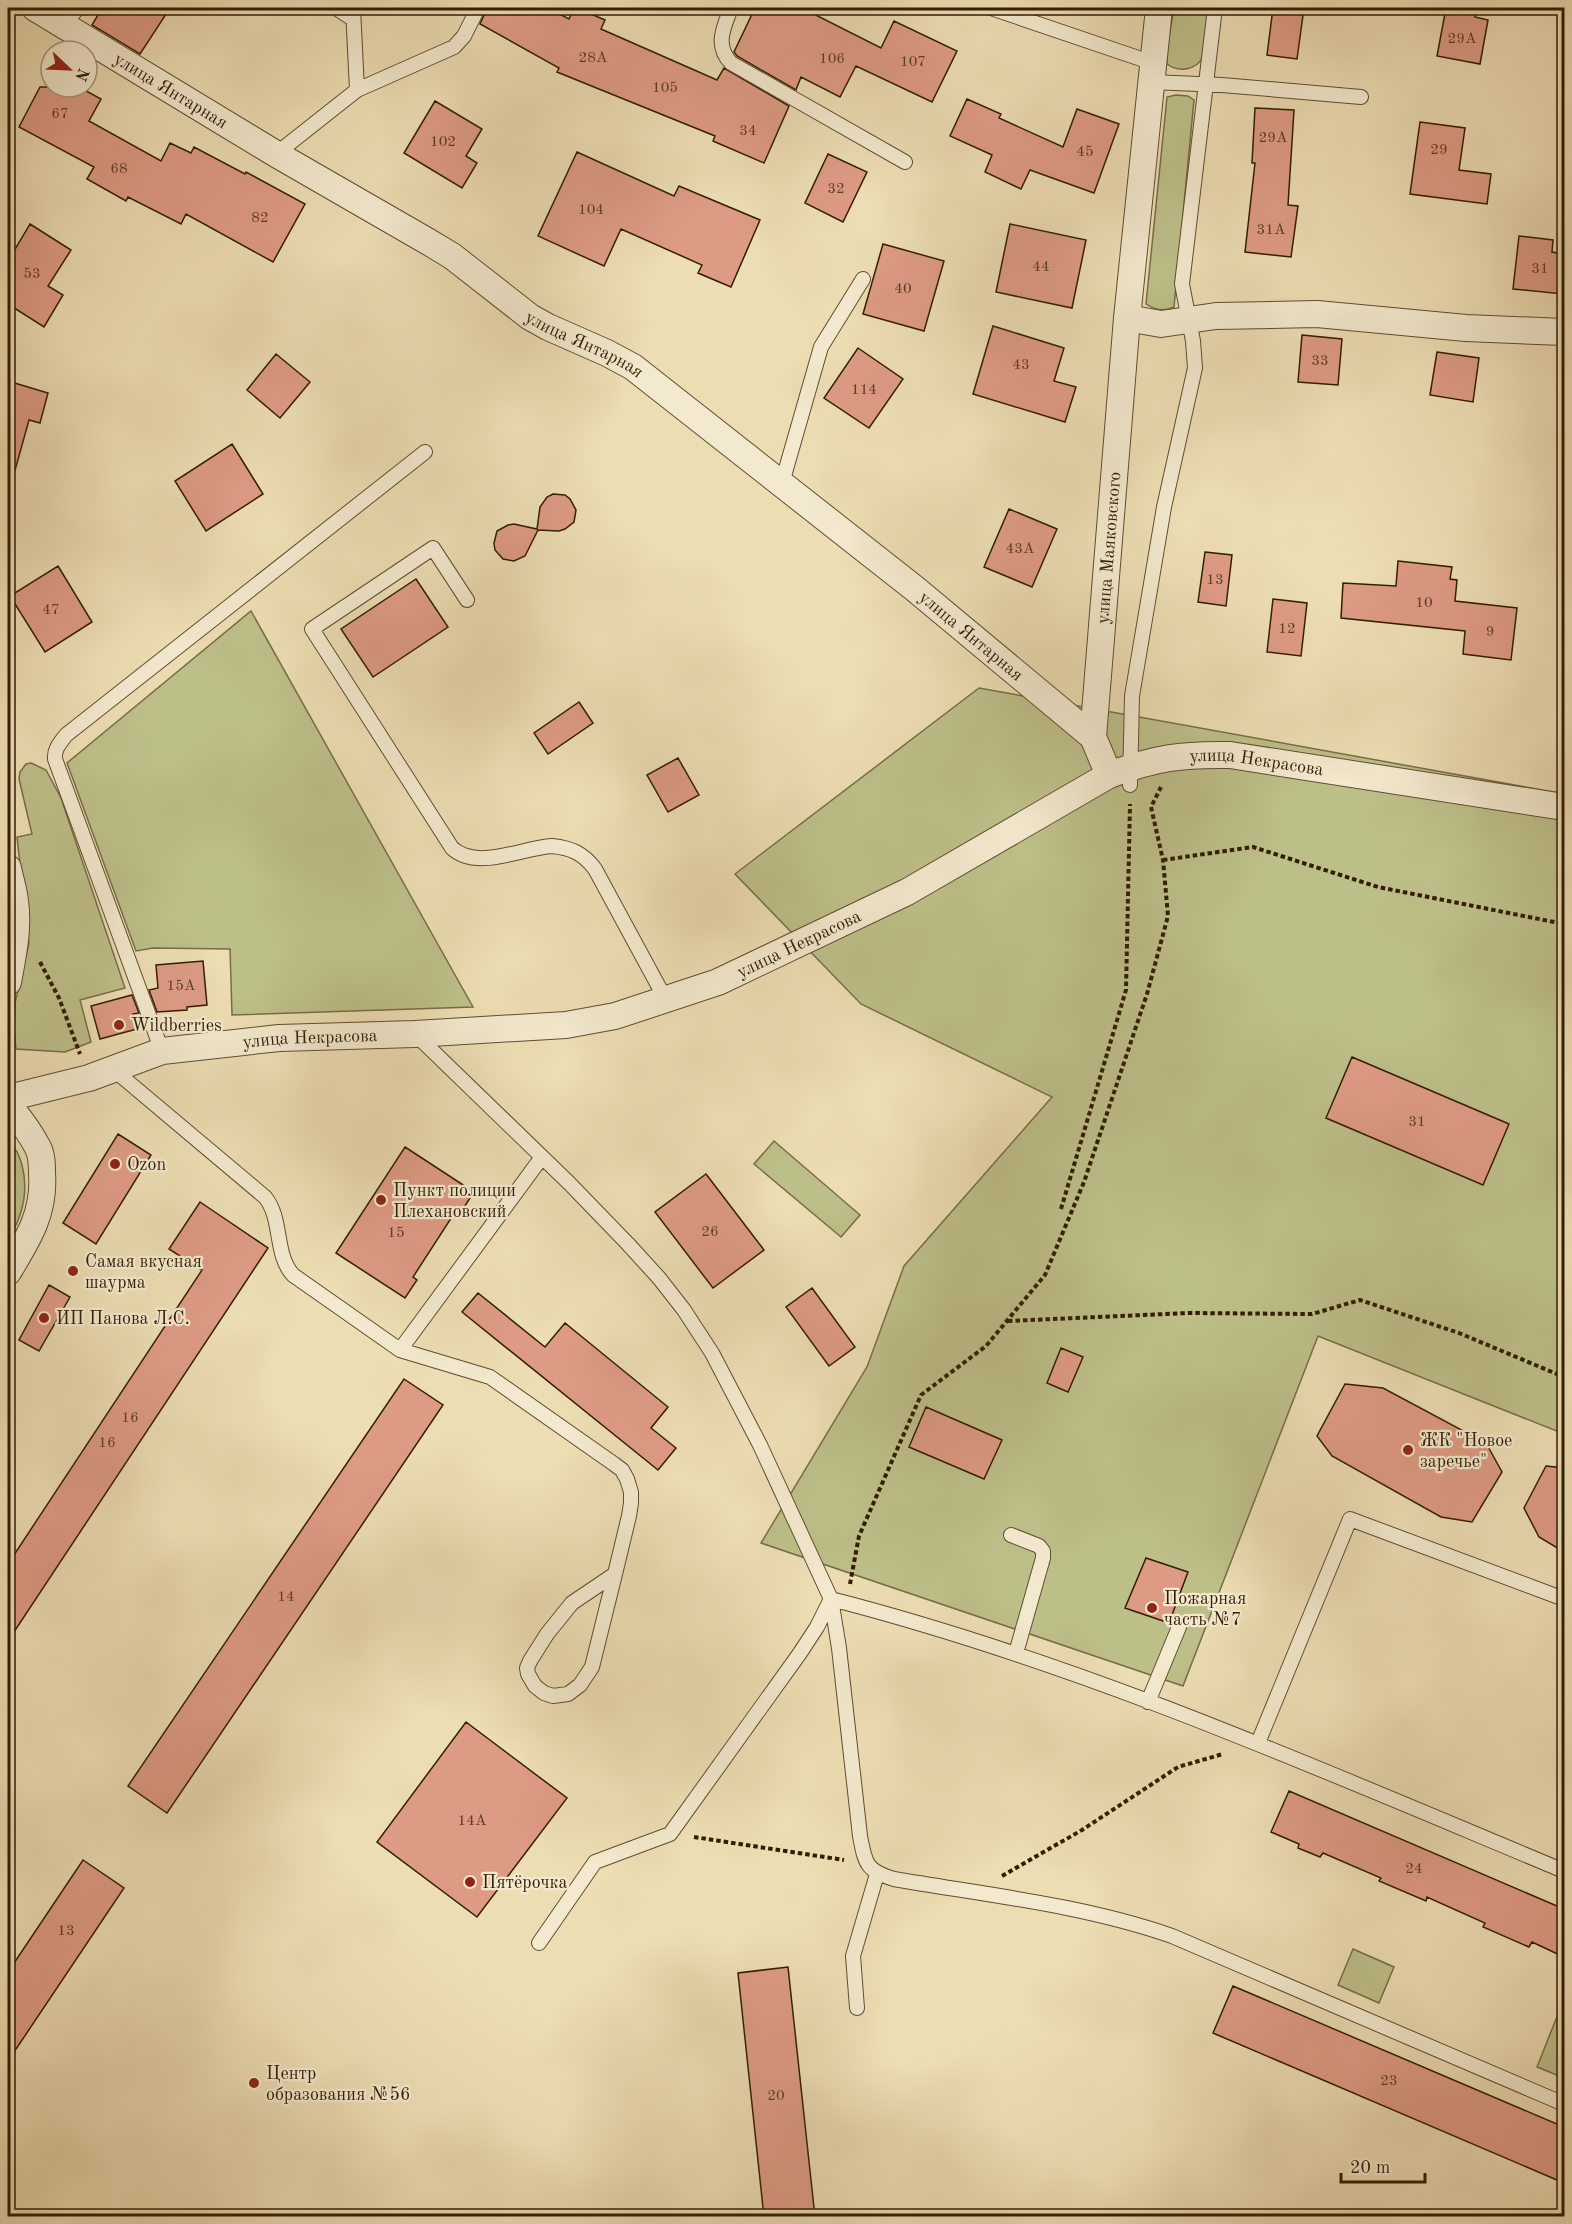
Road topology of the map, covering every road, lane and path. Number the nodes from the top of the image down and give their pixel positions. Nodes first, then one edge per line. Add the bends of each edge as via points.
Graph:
1 (35, 8) edge
2 (336, 8) edge
3 (478, 8) edge
4 (731, 8) edge
5 (991, 8) edge
6 (1159, 8) edge
7 (1215, 8) edge
8 (353, 13) edge
9 (71, 16) edge
10 (1152, 73) junction
11 (1206, 84) junction
12 (357, 90) junction
13 (1361, 97) dead end
14 (276, 154) junction
15 (904, 162) dead end
16 (863, 279) dead end
17 (1127, 318) junction
18 (1188, 319) junction
19 (1564, 332) edge
20 (425, 452) dead end
21 (782, 483) junction
22 (467, 600) dead end
23 (1094, 737) junction
24 (1179, 755) junction
25 (1123, 776) junction
26 (1564, 807) edge
27 (1163, 860) junction
28 (8, 868) edge
29 (1564, 924) edge
30 (39, 961) dead end
31 (8, 982) edge
32 (666, 1000) junction
33 (415, 1034) junction
34 (162, 1051) junction
35 (114, 1070) junction
36 (89, 1078) junction
37 (8, 1098) edge
38 (8, 1104) edge
39 (542, 1157) junction
40 (1061, 1209) dead end
41 (8, 1272) edge
42 (1007, 1321) junction
43 (400, 1350) junction
44 (1564, 1377) edge
45 (1011, 1535) dead end
46 (615, 1574) junction
47 (831, 1599) junction
48 (1564, 1599) edge
49 (846, 1603) junction
50 (1179, 1627) dead end
51 (1016, 1653) junction
52 (1148, 1702) junction
53 (1258, 1743) junction
54 (670, 1834) junction
55 (873, 1869) junction
56 (1564, 1871) edge
57 (973, 1892) junction
58 (539, 1943) dead end
59 (857, 2008) dead end
60 (1564, 2104) edge

1 - 9 street, улица Янтарная
2 - 8 lane
3 - 12 lane via 454,47
4 - 15 lane via 721,36 723,51 731,63
5 - 10 lane
6 - 10 street, улица Маяковского
7 - 11 lane
8 - 12 lane
9 - 14 street, улица Янтарная
10 - 11 lane
10 - 17 street, улица Маяковского
11 - 13 lane
11 - 18 lane via 1182,284
12 - 14 lane
14 - 21 street, улица Янтарная via 436,246 530,317 633,367
16 - 21 lane via 821,347
17 - 18 street via 1161,324
17 - 23 street, улица Маяковского
18 - 19 street via 1317,314 1466,328
18 - 25 lane via 1195,368 1164,507 1132,696
20 - 34 lane via 57,746 55,759
21 - 23 street, улица Янтарная
22 - 32 lane via 433,548 312,629 452,848 464,856 481,859 552,846 580,854 595,869
23 - 25 street, улица Маяковского
24 - 25 street, улица Некрасова via 1144,762
24 - 26 street, улица Некрасова via 1230,755
24 - 27 path via 1151,807
25 - 32 street, улица Некрасова via 907,892 718,982
25 - 40 path via 1126,990
27 - 29 path via 1253,847 1378,887
27 - 42 path via 1168,916 1118,1087 1045,1275
28 - 31 street via 17,918
30 - 36 path via 59,998
32 - 33 street, улица Некрасова via 615,1016 566,1025
33 - 34 street, улица Некрасова via 279,1038
33 - 39 lane
34 - 35 street, улица Некрасова
35 - 36 street, улица Некрасова
35 - 43 lane via 266,1197 274,1211 286,1265 293,1275
36 - 37 street, улица Некрасова
38 - 41 street via 38,1147 43,1185 36,1221
39 - 43 lane
39 - 47 lane via 659,1278 684,1310 760,1445
42 - 44 path via 1188,1313 1312,1314 1360,1300 1460,1332
42 - 49 path via 986,1346 921,1395 859,1536
43 - 46 lane via 490,1377 622,1470 631,1503
45 - 51 lane via 1039,1546 1043,1553
46 - 46 lane via 587,1676 568,1694 544,1693 528,1674 530,1660 572,1604
47 - 49 lane
47 - 54 lane via 800,1653
47 - 55 lane via 859,1827 863,1850
48 - 53 lane via 1350,1519
49 - 51 lane
50 - 52 lane
51 - 52 lane
52 - 53 lane
53 - 56 lane
53 - 57 path via 1178,1767 1082,1830
54 - 55 path
54 - 58 lane via 595,1862
55 - 57 lane via 894,1879
55 - 59 lane via 853,1956
57 - 60 lane via 1097,1914 1172,1936

